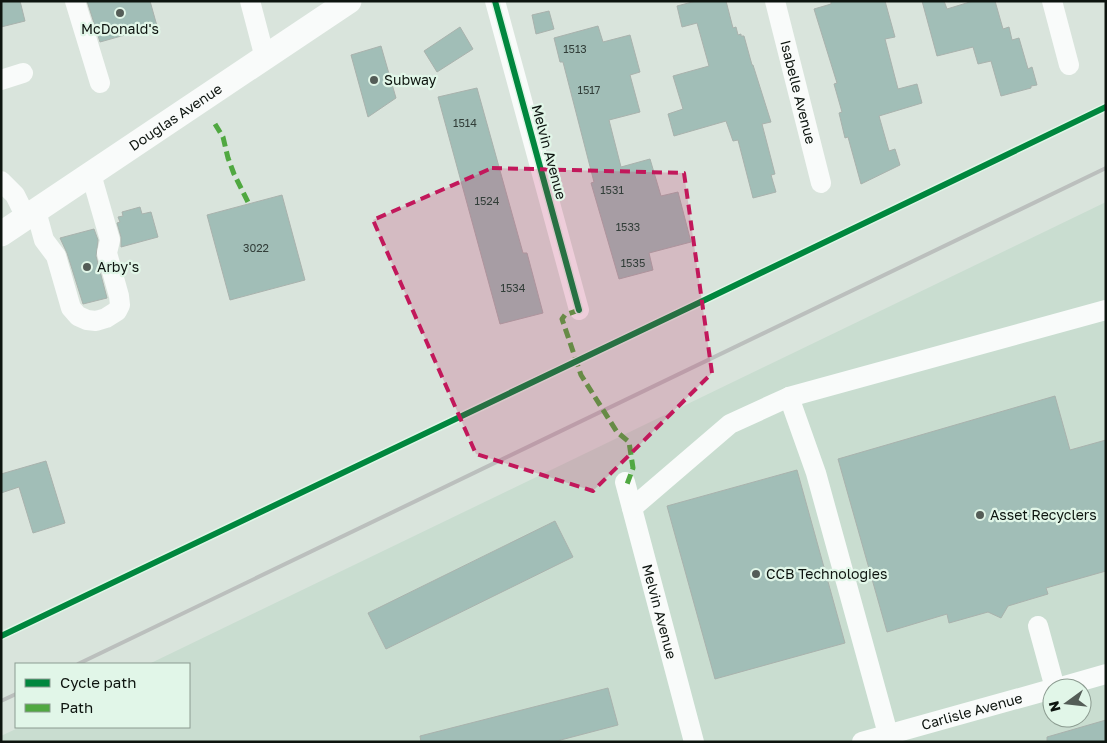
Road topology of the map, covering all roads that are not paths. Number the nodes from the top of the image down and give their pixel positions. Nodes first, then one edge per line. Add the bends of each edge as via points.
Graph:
1 (75, 1) edge
2 (250, 1) edge
3 (350, 1) edge
4 (495, 1) edge
5 (775, 1) edge
6 (1052, 1) edge
7 (265, 58) junction
8 (1069, 66) dead end
9 (23, 73) dead end
10 (1, 80) edge
11 (100, 83) dead end
12 (90, 174) junction
13 (1, 181) edge
14 (822, 183) dead end
15 (31, 214) junction
16 (1, 234) edge
17 (579, 310) dead end
18 (1106, 310) edge
19 (789, 397) junction
20 (625, 482) dead end
21 (632, 508) junction
22 (1038, 626) dead end
23 (1106, 674) edge
24 (1053, 678) edge
25 (1092, 678) edge
26 (1042, 692) edge
27 (888, 734) junction
28 (694, 742) edge
29 (862, 742) edge

1 - 11 street
2 - 7 street
3 - 7 main road, Douglas Avenue
4 - 17 street, Melvin Avenue
5 - 14 street, Isabelle Avenue
6 - 8 street
7 - 12 main road, Douglas Avenue
9 - 10 street
12 - 15 main road, Douglas Avenue
12 - 15 street via 110,240 107,253 119,296 117,311 96,321 78,316 71,308 56,256
13 - 15 street
15 - 16 main road, Douglas Avenue
18 - 19 street
19 - 21 street via 730,424
19 - 27 street via 816,473
20 - 21 street, Melvin Avenue
21 - 28 street, Melvin Avenue
22 - 24 street
23 - 25 street
26 - 27 street, Carlisle Avenue
27 - 29 street, Carlisle Avenue

